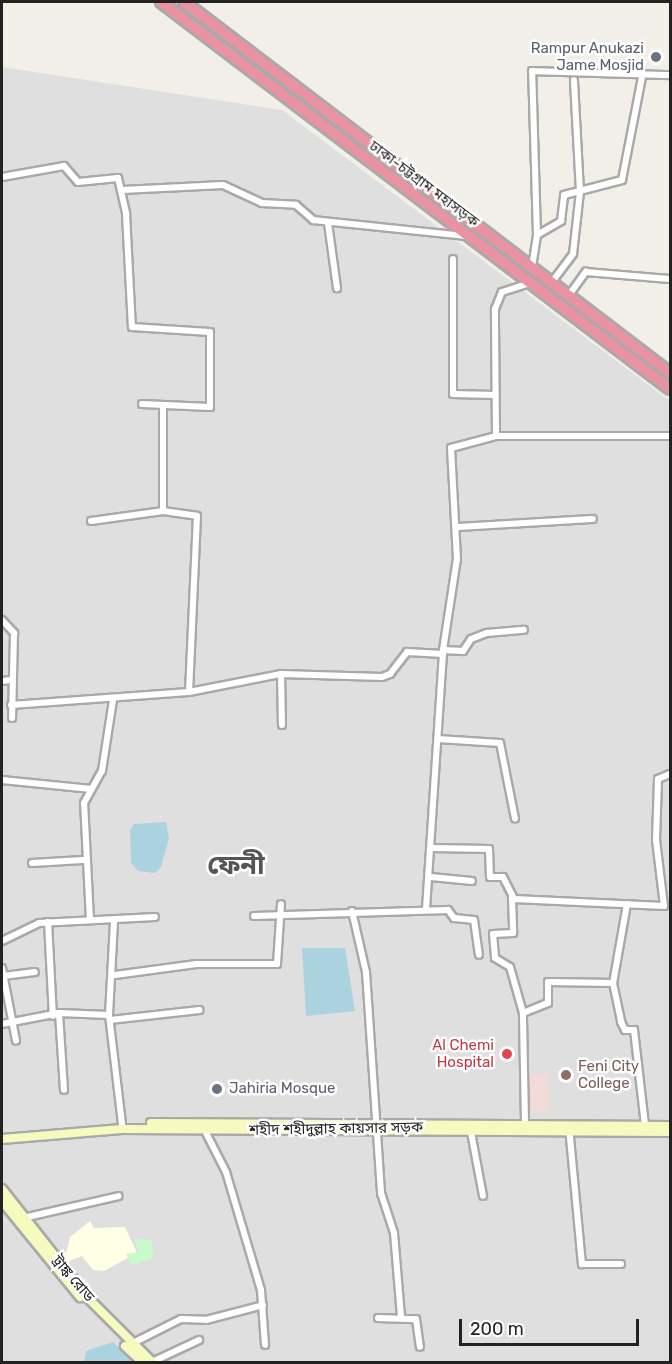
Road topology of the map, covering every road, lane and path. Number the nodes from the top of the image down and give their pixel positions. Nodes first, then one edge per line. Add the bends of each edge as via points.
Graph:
1 (161, 2) edge
2 (184, 2) edge
3 (670, 75) edge
4 (642, 77) junction
5 (574, 80) dead end
6 (2, 177) edge
7 (122, 190) junction
8 (580, 192) junction
9 (328, 223) junction
10 (537, 234) junction
11 (468, 237) junction
12 (453, 259) dead end
13 (532, 268) junction
14 (670, 279) edge
15 (552, 282) junction
16 (530, 283) junction
17 (337, 288) dead end
18 (569, 295) junction
19 (670, 373) edge
20 (670, 389) edge
21 (495, 395) junction
22 (142, 404) dead end
23 (163, 409) junction
24 (496, 436) junction
25 (670, 436) edge
26 (163, 511) junction
27 (593, 519) dead end
28 (91, 521) dead end
29 (457, 527) junction
30 (2, 620) edge
31 (524, 630) dead end
32 (443, 652) junction
33 (281, 674) junction
34 (11, 680) junction
35 (2, 681) edge
36 (189, 693) junction
37 (113, 700) junction
38 (11, 705) junction
39 (12, 718) dead end
40 (282, 724) dead end
41 (438, 739) junction
42 (670, 774) edge
43 (2, 780) edge
44 (92, 789) junction
45 (515, 819) dead end
46 (433, 848) junction
47 (83, 860) junction
48 (32, 864) dead end
49 (431, 877) junction
50 (472, 880) dead end
51 (512, 898) junction
52 (281, 904) dead end
53 (627, 904) junction
54 (426, 909) junction
55 (352, 911) junction
56 (254, 916) dead end
57 (281, 916) junction
58 (154, 917) dead end
59 (90, 920) junction
60 (48, 922) junction
61 (114, 922) junction
62 (2, 941) edge
63 (479, 955) dead end
64 (2, 968) edge
65 (35, 972) dead end
66 (114, 975) junction
67 (3, 976) junction
68 (613, 983) junction
69 (199, 1010) dead end
70 (523, 1013) junction
71 (56, 1014) junction
72 (110, 1017) junction
73 (13, 1021) junction
74 (2, 1024) edge
75 (16, 1041) dead end
76 (64, 1090) dead end
77 (525, 1122) junction
78 (122, 1124) junction
79 (469, 1124) junction
80 (375, 1125) junction
81 (645, 1125) junction
82 (670, 1125) edge
83 (203, 1126) junction
84 (569, 1127) junction
85 (670, 1132) edge
86 (2, 1134) edge
87 (2, 1139) edge
88 (2, 1189) edge
89 (119, 1196) dead end
90 (483, 1196) dead end
91 (3, 1204) edge
92 (23, 1218) junction
93 (621, 1264) dead end
94 (263, 1305) junction
95 (401, 1317) junction
96 (378, 1318) dead end
97 (199, 1340) dead end
98 (131, 1344) junction
99 (265, 1345) dead end
100 (420, 1347) dead end
101 (142, 1362) edge
102 (152, 1362) edge

1 - 11 highway, ঢাকা-চট্টগ্রাম মহাসড়ক
2 - 13 highway, ঢাকা-চট্টগ্রাম মহাসড়ক
3 - 4 street
4 - 8 street via 622,180
4 - 10 street via 632,71 532,71
5 - 8 street
6 - 7 street via 64,166 78,182 115,176
7 - 9 street via 223,185 262,203 296,205 309,219
7 - 23 street via 132,327 210,332 210,407
8 - 10 street via 564,195 561,221
8 - 15 street via 573,254
9 - 11 street via 429,228
9 - 17 street
10 - 13 street
11 - 16 highway, ঢাকা-চট্টগ্রাম মহাসড়ক
12 - 21 street via 453,393
13 - 15 highway, ঢাকা-চট্টগ্রাম মহাসড়ক
14 - 18 street via 586,272
15 - 18 highway, ঢাকা-চট্টগ্রাম মহাসড়ক
16 - 20 highway, ঢাকা-চট্টগ্রাম মহাসড়ক
16 - 21 street via 511,286 497,298
18 - 19 highway, ঢাকা-চট্টগ্রাম মহাসড়ক
21 - 24 street
22 - 23 street
23 - 26 street
24 - 25 street
24 - 29 street via 451,448
26 - 28 street
26 - 36 street via 198,519
27 - 29 street
29 - 32 street via 453,604
30 - 34 street via 14,633
31 - 32 street via 487,633 471,639 463,651
32 - 33 street via 406,651 390,674 382,677
32 - 41 street
33 - 36 street
33 - 40 street
34 - 35 street
34 - 38 street
36 - 37 street
37 - 38 street
37 - 44 street via 102,771
38 - 39 street
41 - 45 street via 500,743
41 - 46 street
42 - 53 street via 658,778 656,821 666,904
43 - 44 street
44 - 47 street via 84,803
46 - 49 street
46 - 51 street via 489,849 490,877 505,879
47 - 48 street
47 - 59 street
49 - 50 street
49 - 54 street
51 - 53 street
51 - 70 street via 513,933 493,934 495,958 510,967
52 - 57 street
53 - 68 street
54 - 55 street
54 - 63 street via 474,920
55 - 57 street
55 - 80 street via 366,972
56 - 57 street
57 - 66 street via 277,964 196,964
58 - 61 street
59 - 60 street
59 - 61 street
60 - 62 street
60 - 71 street
61 - 66 street
64 - 67 street
65 - 67 street
66 - 72 street
67 - 73 street
68 - 70 street via 548,982 548,1003
68 - 81 street via 621,1022 625,1030 634,1030
69 - 72 street
70 - 77 street
71 - 72 street
71 - 73 street
71 - 76 street
72 - 78 street
73 - 74 street
73 - 75 street
77 - 79 main road, শহীদ শহীদুল্লাহ কায়সার সড়ক
77 - 84 main road, শহীদ শহীদুল্লাহ কায়সার সড়ক
78 - 83 main road, শহীদ শহীদুল্লাহ কায়সার সড়ক
78 - 86 main road, শহীদ শহীদুল্লাহ কায়সার সড়ক
79 - 80 main road, শহীদ শহীদুল্লাহ কায়সার সড়ক
79 - 84 main road, শহীদ শহীদুল্লাহ কায়সার সড়ক
79 - 90 street
80 - 83 main road, শহীদ শহীদুল্লাহ কায়সার সড়ক
80 - 95 street via 381,1193 394,1233 393,1270
81 - 82 main road, শহীদ শহীদুল্লাহ কায়সার সড়ক
81 - 84 main road, শহীদ শহীদুল্লাহ কায়সার সড়ক
83 - 87 main road, শহীদ শহীদুল্লাহ কায়সার সড়ক via 59,1131
83 - 94 street via 226,1172
84 - 85 main road, শহীদ শহীদুল্লাহ কায়সার সড়ক
84 - 93 street via 582,1264
88 - 92 main road, ট্রাঙ্ক রোড
89 - 92 street
91 - 101 main road, ট্রাঙ্ক রোড
92 - 98 main road, ট্রাঙ্ক রোড
94 - 98 street via 206,1320 181,1319
94 - 99 street
95 - 96 street
95 - 100 street via 416,1319
97 - 102 street
98 - 102 main road, ট্রাঙ্ক রোড

